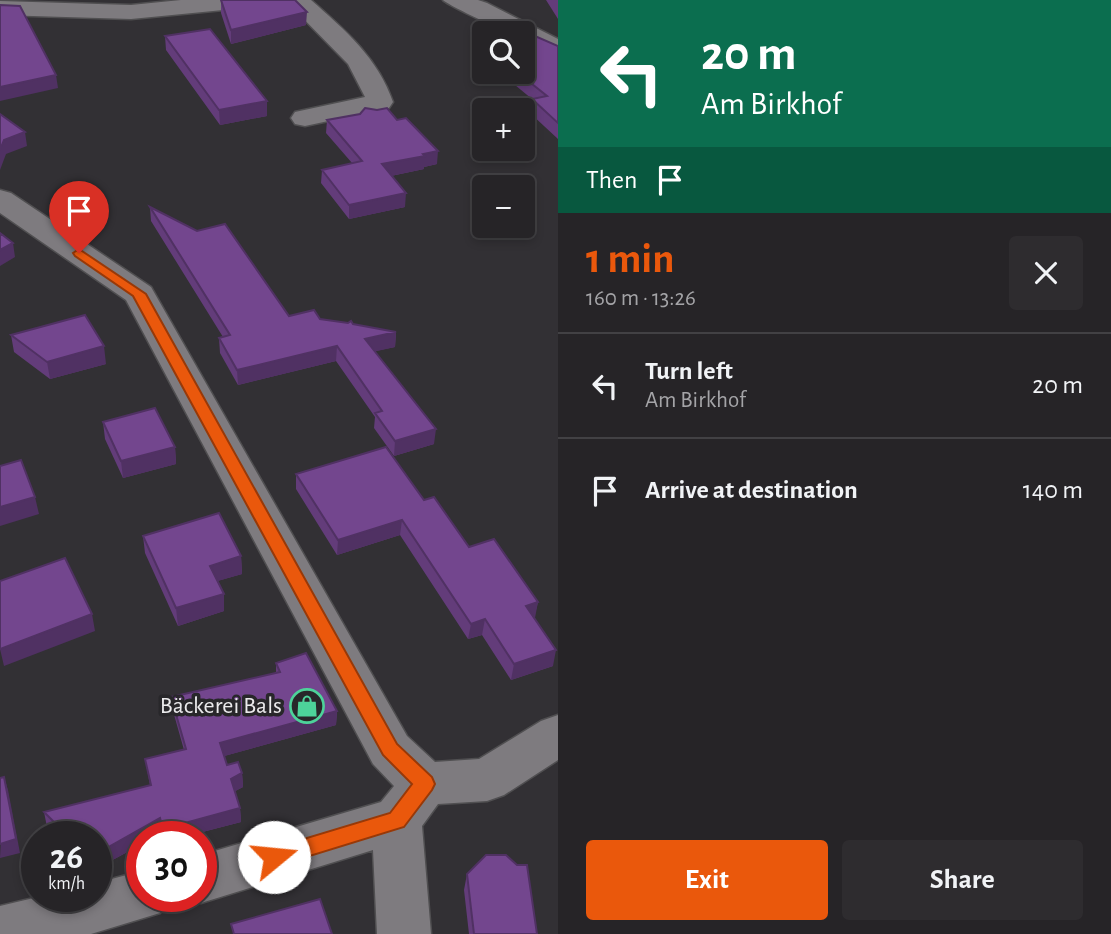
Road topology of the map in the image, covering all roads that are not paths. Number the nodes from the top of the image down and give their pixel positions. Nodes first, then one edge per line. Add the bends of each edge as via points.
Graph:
1 (254, 0) edge
2 (297, 0) edge
3 (455, 0) edge
4 (0, 8) edge
5 (558, 49) edge
6 (305, 118) dead end
7 (0, 199) edge
8 (558, 735) edge
9 (411, 802) junction
10 (217, 873) edge
11 (126, 900) edge
12 (0, 932) edge
13 (404, 934) edge

1 - 4 street via 131,12
2 - 6 street via 364,64 380,102
3 - 5 street
7 - 9 street via 139,294 390,750
8 - 9 street via 487,779
9 - 10 street
9 - 13 street
11 - 12 street

